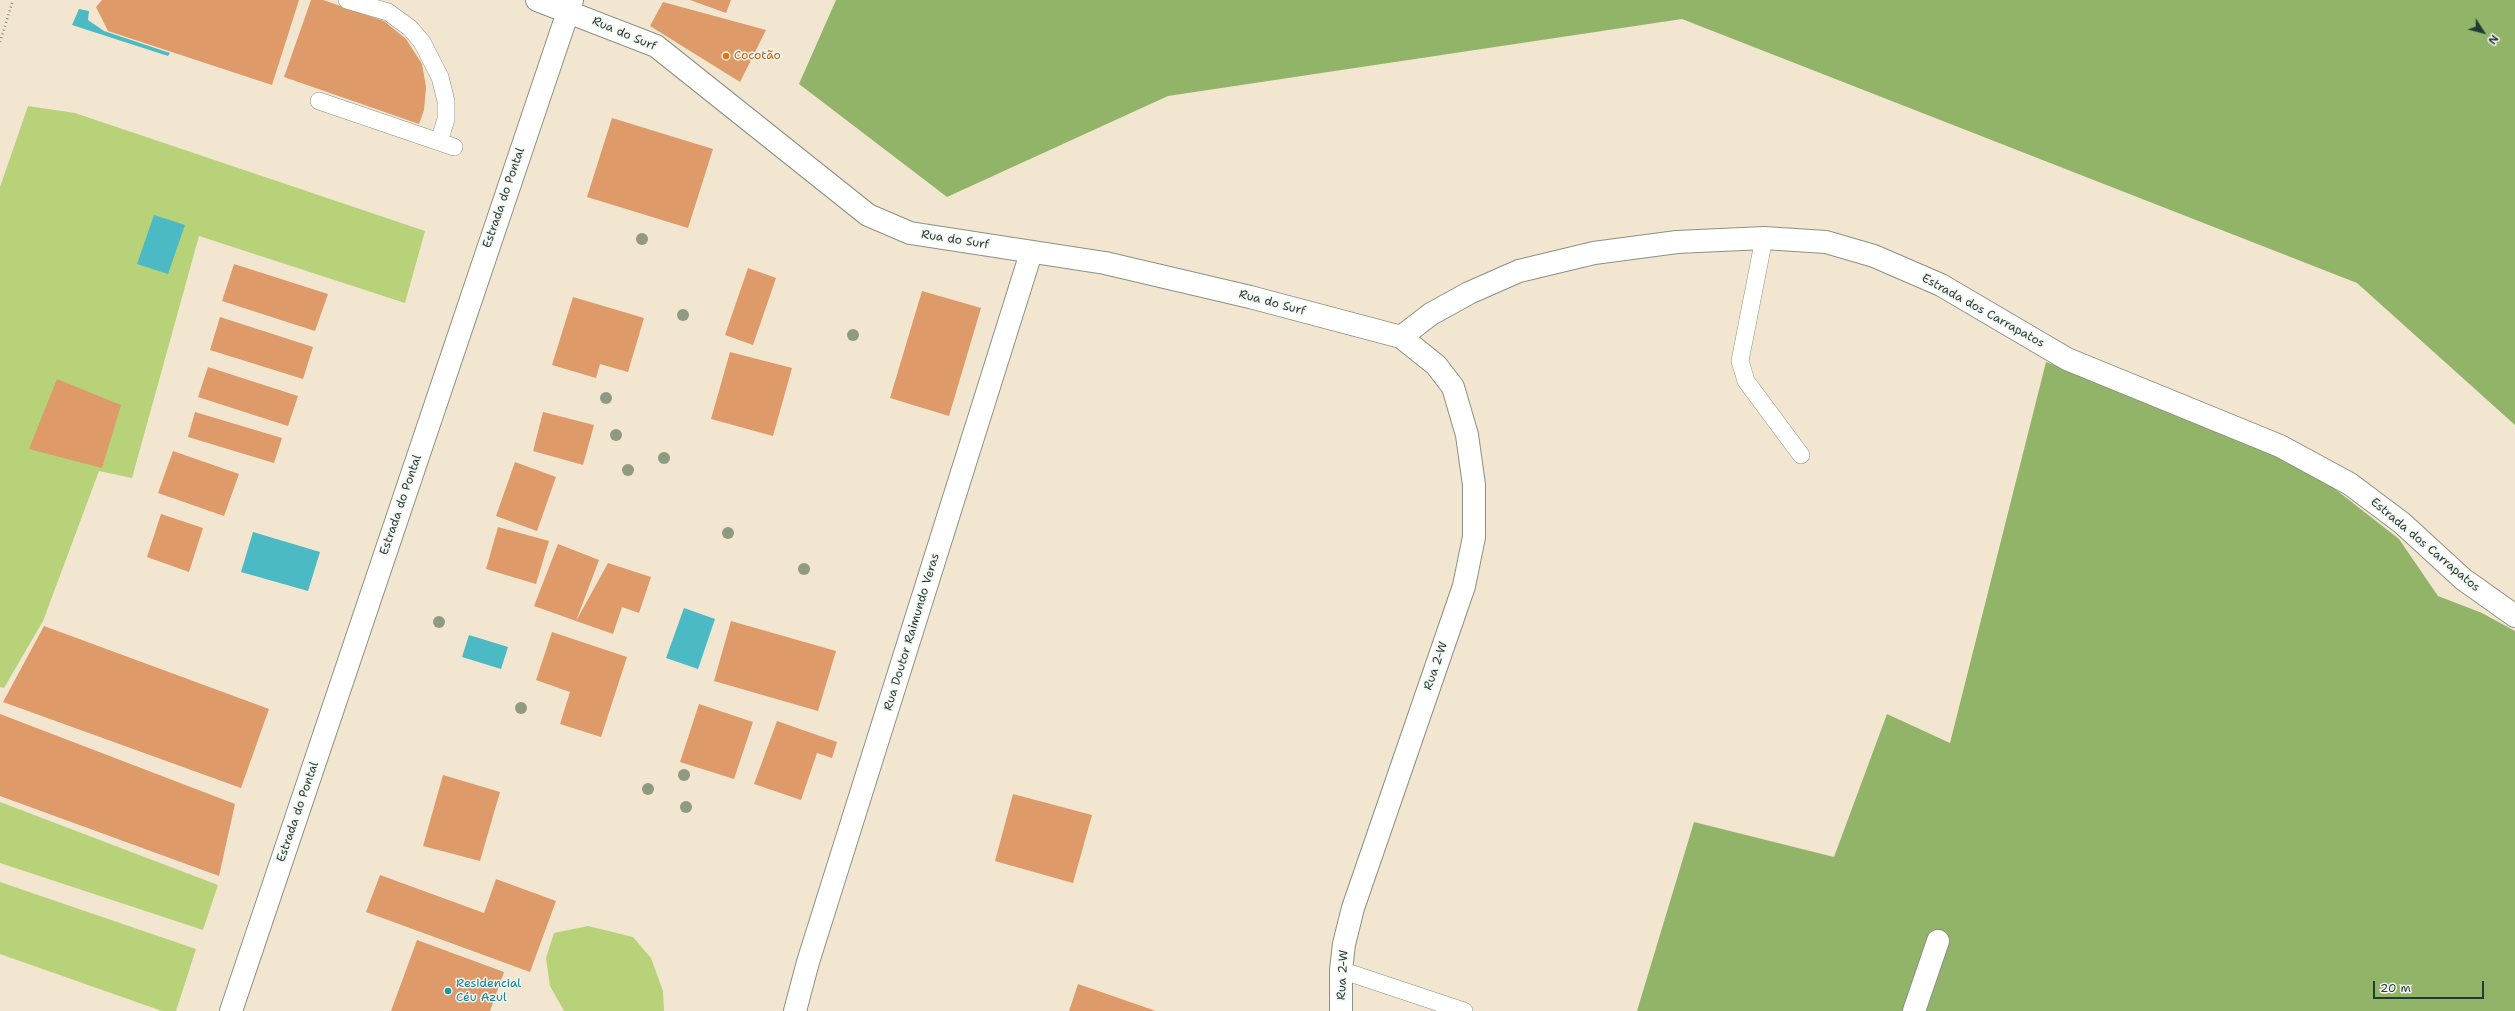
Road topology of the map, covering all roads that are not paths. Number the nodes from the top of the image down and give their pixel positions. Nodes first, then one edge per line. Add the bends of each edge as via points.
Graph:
1 (347, 0) edge
2 (537, 0) edge
3 (570, 5) edge
4 (319, 101) dead end
5 (1764, 238) junction
6 (1031, 253) junction
7 (1401, 337) junction
8 (1801, 454) dead end
9 (2515, 616) edge
10 (1938, 941) dead end
11 (1341, 970) junction
12 (231, 1011) edge
13 (795, 1011) edge
14 (1341, 1011) edge
15 (1464, 1011) edge
16 (1914, 1011) edge

1 - 4 lane via 388,12 410,28 422,42 440,77 446,101 446,145
2 - 3 street
3 - 6 street, Rua do Surf via 656,46 868,215 910,233
3 - 12 street, Estrada do Pontal
5 - 7 street, Estrada dos Carrapatos via 1677,242 1601,252 1519,271 1462,296 1431,314
5 - 8 lane via 1740,361 1746,381
5 - 9 street, Estrada dos Carrapatos via 1826,242 1874,256 1940,285 2068,359 2280,446 2350,484 2402,523 2463,579
6 - 7 street, Rua do Surf via 1106,263 1250,297
6 - 13 street, Rua Doutor Raimundo Veras via 808,962
7 - 11 street, Rua 2-W via 1436,365 1453,387 1468,435 1474,485 1474,537 1464,586 1353,908
10 - 16 street
11 - 14 street, Rua 2-W
11 - 15 lane

